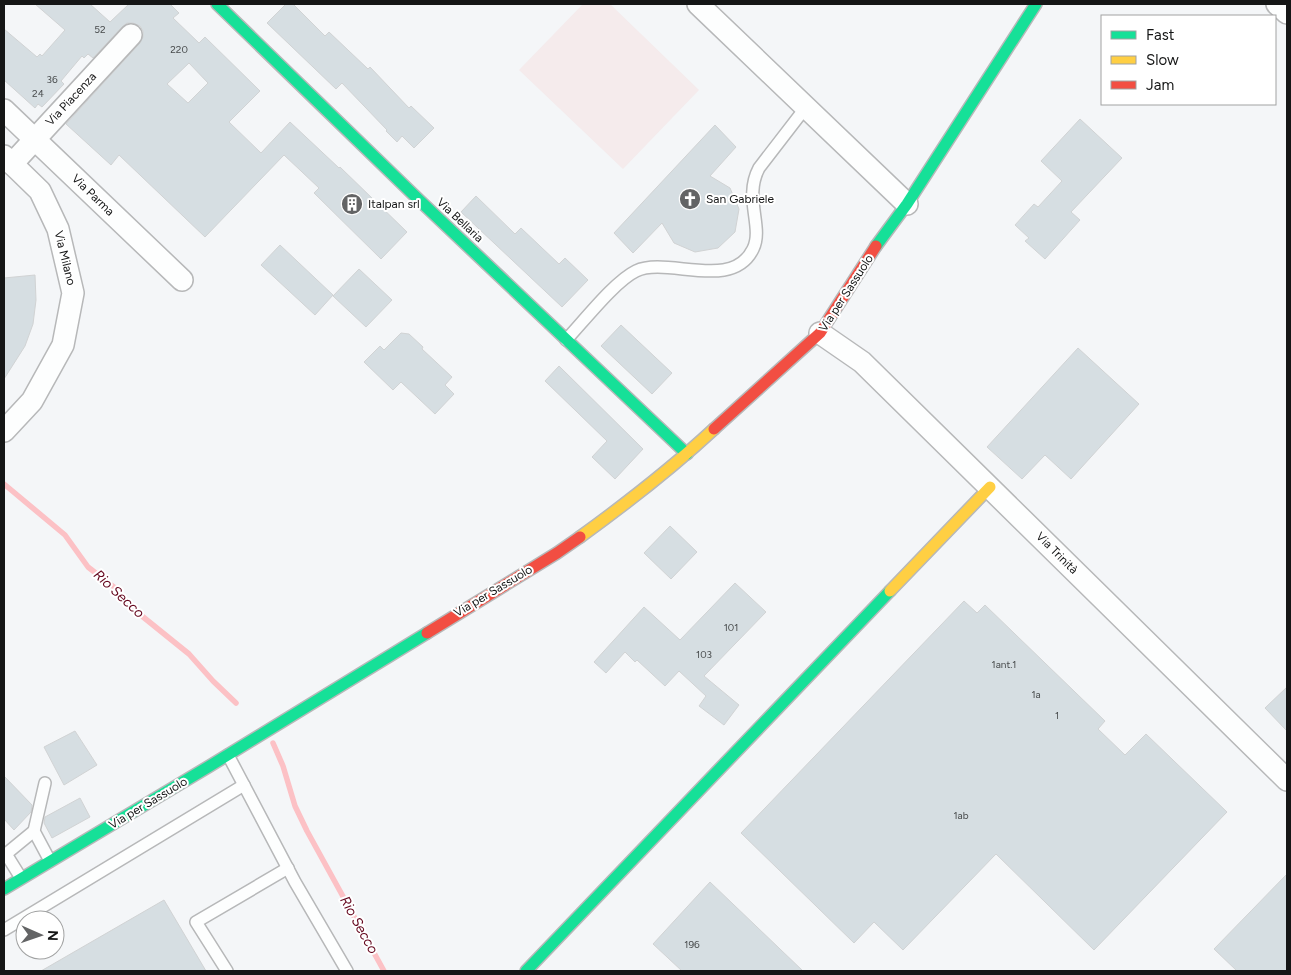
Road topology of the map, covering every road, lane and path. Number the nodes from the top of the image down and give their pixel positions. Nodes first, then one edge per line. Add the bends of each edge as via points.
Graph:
1 (217, 4) edge
2 (698, 4) edge
3 (1036, 4) edge
4 (1277, 4) edge
5 (1287, 13) edge
6 (131, 35) dead end
7 (806, 107) junction
8 (4, 110) edge
9 (34, 139) junction
10 (8, 160) edge
11 (907, 204) junction
12 (182, 280) dead end
13 (820, 333) junction
14 (566, 340) junction
15 (7, 422) edge
16 (687, 454) junction
17 (990, 487) junction
18 (228, 755) junction
19 (1287, 780) edge
20 (45, 783) dead end
21 (244, 785) junction
22 (34, 831) junction
23 (50, 861) junction
24 (288, 868) junction
25 (21, 878) junction
26 (4, 889) edge
27 (4, 930) edge
28 (226, 971) edge
29 (348, 971) edge
30 (526, 971) edge

1 - 14 main road, Via Bellaria
2 - 7 street
3 - 11 main road, Via per Sassuolo
4 - 5 street
6 - 9 street, Via Piacenza
7 - 11 street
7 - 14 lane via 753,179 756,238 754,249 744,261 731,268 712,271 638,270 623,280
8 - 9 street, Via Parma
9 - 10 street, Via Piacenza
9 - 12 street, Via Parma
10 - 15 street, Via Milano via 40,191 58,228 73,293 63,345 32,401
11 - 13 main road, Via per Sassuolo
13 - 16 main road, Via per Sassuolo
13 - 17 street, Via Trinità via 862,362
14 - 16 main road, Via Bellaria
16 - 18 main road, Via per Sassuolo via 557,553
17 - 19 street, Via Trinità
17 - 30 main road
18 - 21 lane
18 - 23 main road, Via per Sassuolo
20 - 22 lane
21 - 24 lane
21 - 27 lane
22 - 23 lane
22 - 25 lane via 6,854
23 - 25 main road, Via per Sassuolo
24 - 28 lane via 196,922
24 - 29 lane
25 - 26 main road, Via per Sassuolo

